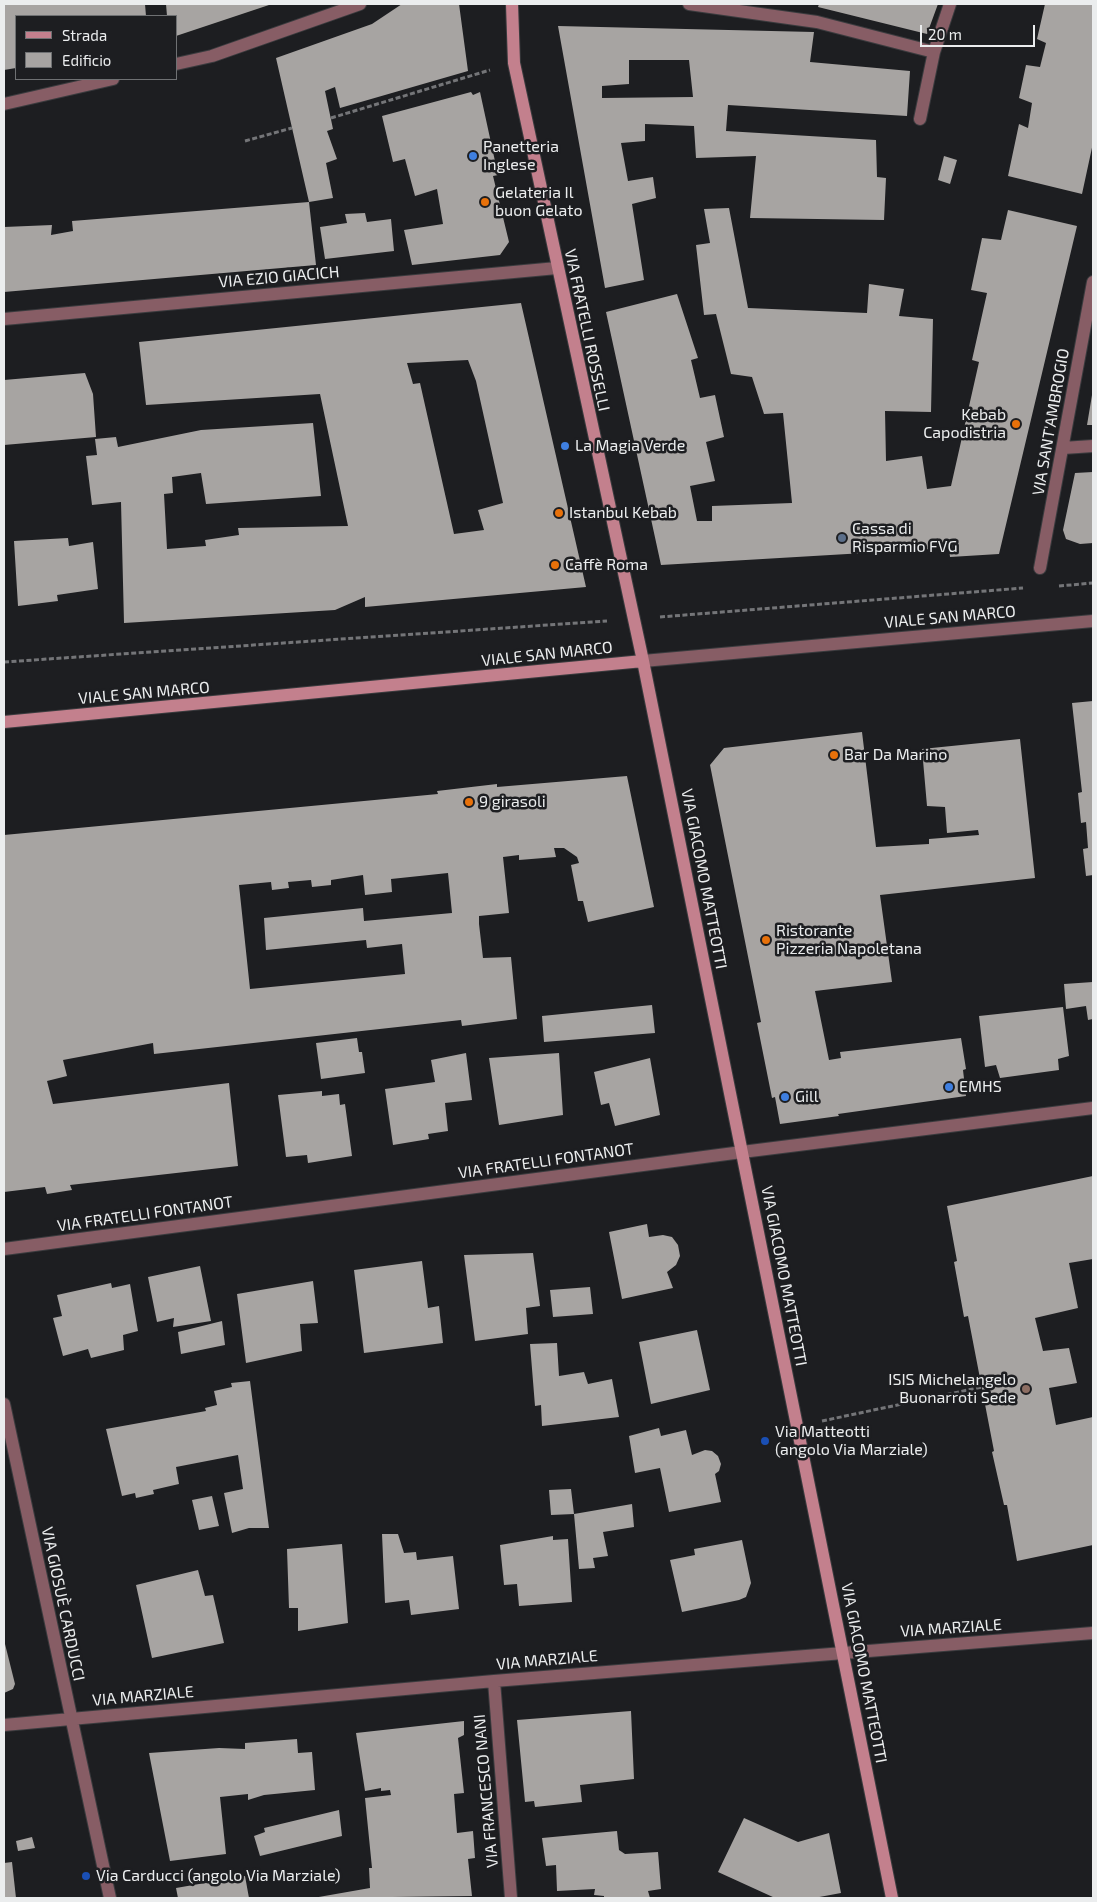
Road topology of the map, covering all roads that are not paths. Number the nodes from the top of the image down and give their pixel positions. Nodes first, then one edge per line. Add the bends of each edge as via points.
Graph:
1 (360, 4) edge
2 (512, 4) edge
3 (689, 4) edge
4 (950, 4) edge
5 (934, 52) junction
6 (178, 64) edge
7 (110, 80) edge
8 (4, 104) edge
9 (920, 119) dead end
10 (557, 268) junction
11 (1093, 282) edge
12 (4, 319) edge
13 (1093, 446) edge
14 (1063, 448) junction
15 (1040, 568) dead end
16 (1093, 621) edge
17 (643, 661) junction
18 (4, 722) edge
19 (1093, 1108) edge
20 (742, 1152) junction
21 (4, 1249) edge
22 (4, 1404) edge
23 (1093, 1633) edge
24 (843, 1653) junction
25 (494, 1681) junction
26 (72, 1718) junction
27 (4, 1725) edge
28 (110, 1898) edge
29 (511, 1898) edge
30 (892, 1898) edge

1 - 6 street via 212,56
2 - 10 main road, VIA FRATELLI ROSSELLI via 514,62
3 - 5 street via 817,22
4 - 5 street
5 - 9 street
7 - 8 street
10 - 12 street, VIA EZIO GIACICH
10 - 17 main road, VIA FRATELLI ROSSELLI
11 - 14 street, VIA SANT'AMBROGIO
13 - 14 street
14 - 15 street, VIA SANT'AMBROGIO
16 - 17 street, VIALE SAN MARCO
17 - 18 main road, VIALE SAN MARCO
17 - 20 main road, VIA GIACOMO MATTEOTTI
19 - 20 street, VIA FRATELLI FONTANOT
20 - 21 street, VIA FRATELLI FONTANOT
20 - 24 main road, VIA GIACOMO MATTEOTTI
22 - 26 street, VIA GIOSUÈ CARDUCCI
23 - 24 street, VIA MARZIALE
24 - 25 street, VIA MARZIALE
24 - 30 main road, VIA GIACOMO MATTEOTTI
25 - 26 street, VIA MARZIALE
25 - 29 street, VIA FRANCESCO NANI
26 - 27 street, VIA MARZIALE
26 - 28 street, VIA GIOSUÈ CARDUCCI

